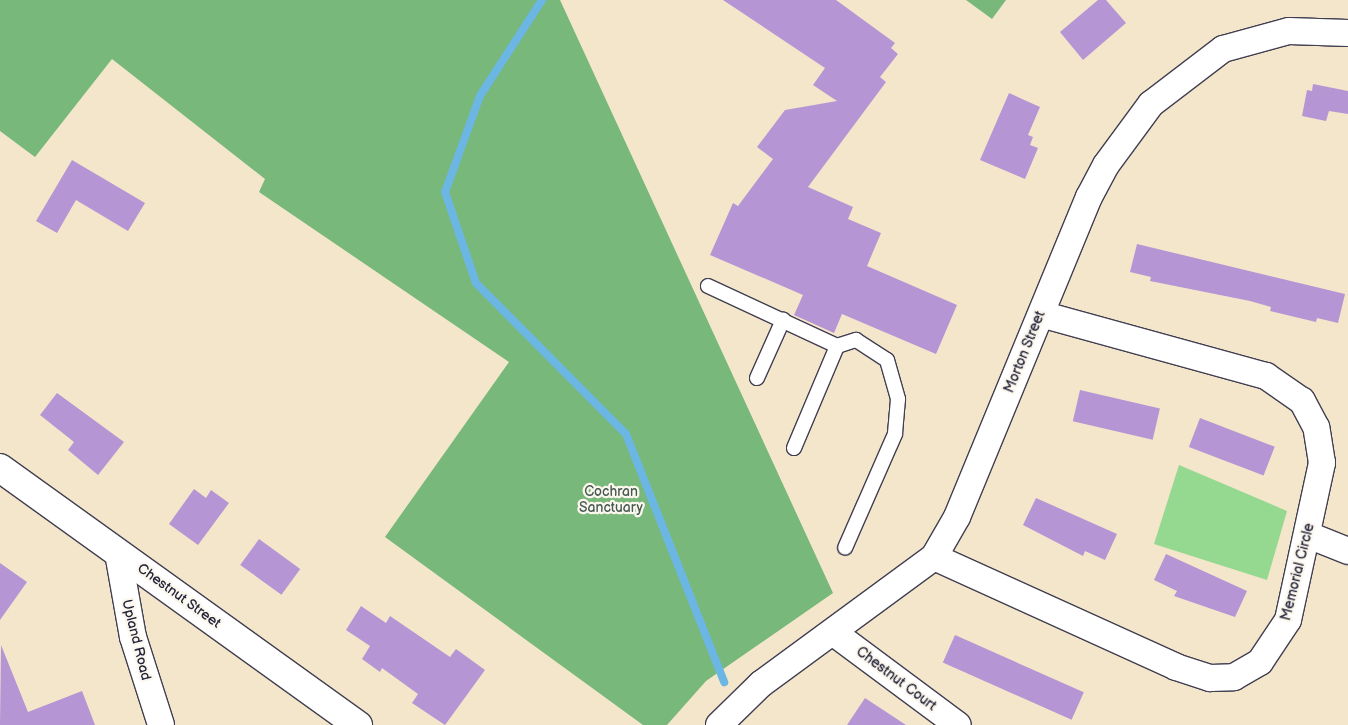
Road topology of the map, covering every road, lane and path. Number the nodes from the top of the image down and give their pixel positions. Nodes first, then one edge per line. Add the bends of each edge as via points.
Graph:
1 (1348, 33) edge
2 (708, 286) dead end
3 (1041, 314) junction
4 (783, 320) junction
5 (837, 346) junction
6 (757, 378) dead end
7 (794, 448) dead end
8 (0, 468) edge
9 (1308, 536) junction
10 (845, 548) dead end
11 (1348, 551) edge
12 (118, 553) junction
13 (934, 557) junction
14 (834, 633) junction
15 (161, 725) edge
16 (358, 725) edge
17 (719, 725) edge
18 (958, 725) edge

1 - 3 street, Morton Street via 1289,31 1253,39 1224,49 1176,80 1150,104 1106,165
2 - 4 lane
3 - 9 street, Memorial Circle via 1266,376 1292,390 1316,426 1322,452
3 - 13 street, Morton Street via 957,517
4 - 5 lane
4 - 6 lane
5 - 7 lane
5 - 10 lane via 856,340 887,360 898,399 895,434
8 - 12 street, Chestnut Street
9 - 11 street
9 - 13 street, Memorial Circle via 1280,637 1260,662 1234,677 1222,679 1176,667
12 - 15 street, Upland Road via 133,637
12 - 16 street, Chestnut Street
13 - 14 street, Morton Street
14 - 17 street, Morton Street via 761,684
14 - 18 street, Chestnut Court

